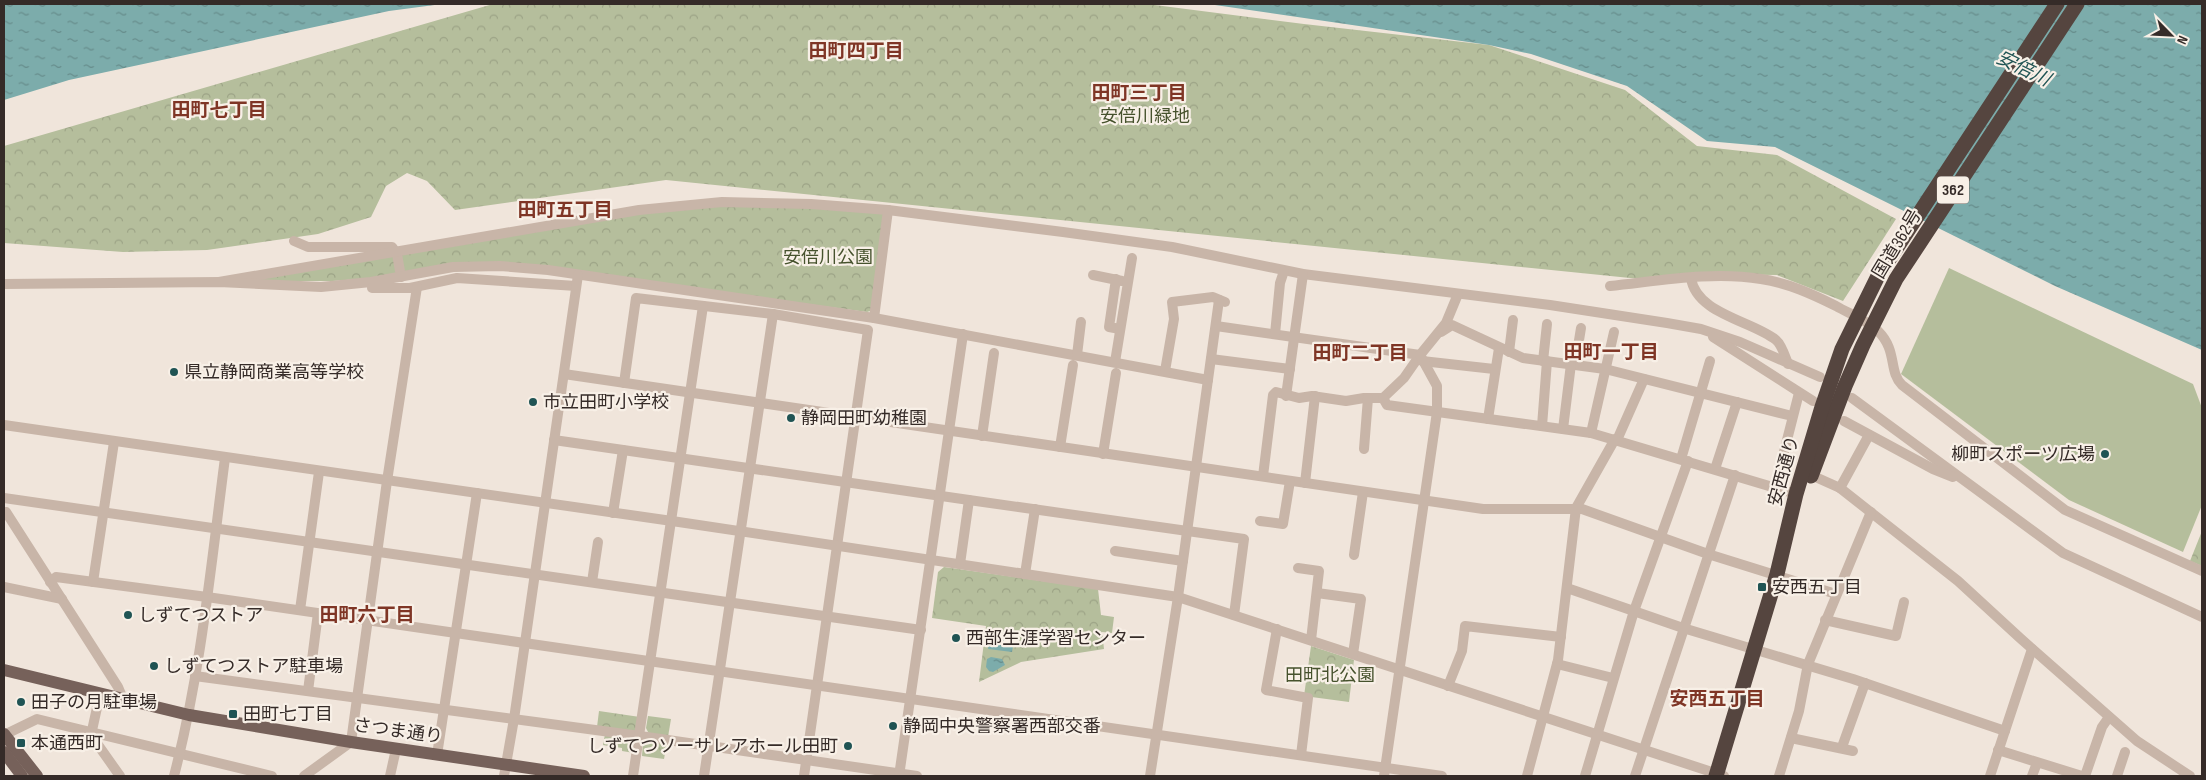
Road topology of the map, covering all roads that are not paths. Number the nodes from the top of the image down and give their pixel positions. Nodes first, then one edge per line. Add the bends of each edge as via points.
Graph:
1 (2056, 4) edge
2 (2077, 4) edge
3 (888, 210) junction
4 (294, 241) dead end
5 (396, 250) junction
6 (1132, 258) dead end
7 (1284, 271) junction
8 (1303, 274) junction
9 (578, 275) junction
10 (1093, 275) dead end
11 (400, 277) junction
12 (1691, 278) junction
13 (1116, 280) junction
14 (219, 282) junction
15 (1128, 282) junction
16 (4, 284) edge
17 (350, 284) junction
18 (576, 286) junction
19 (1610, 286) dead end
20 (417, 287) junction
21 (1458, 294) junction
22 (703, 306) junction
23 (773, 314) junction
24 (874, 318) junction
25 (1513, 320) dead end
26 (1082, 322) dead end
27 (1547, 324) dead end
28 (1216, 326) junction
29 (1581, 328) dead end
30 (1120, 329) junction
31 (1702, 329) junction
32 (1614, 332) dead end
33 (963, 334) junction
34 (1275, 334) junction
35 (1295, 337) junction
36 (1432, 338) junction
37 (1504, 350) junction
38 (994, 353) dead end
39 (1421, 358) junction
40 (1211, 359) junction
41 (1075, 360) junction
42 (1545, 361) junction
43 (1710, 361) dead end
44 (1115, 362) junction
45 (1788, 364) junction
46 (1573, 365) junction
47 (1290, 368) junction
48 (1494, 369) junction
49 (1605, 369) junction
50 (1165, 371) junction
51 (1116, 373) dead end
52 (564, 374) junction
53 (1826, 377) junction
54 (1644, 379) junction
55 (1208, 380) junction
56 (624, 383) junction
57 (690, 392) junction
58 (1700, 392) junction
59 (1849, 392) junction
60 (1799, 393) junction
61 (1286, 396) junction
62 (1315, 396) junction
63 (1368, 398) junction
64 (1383, 398) junction
65 (1813, 401) dead end
66 (760, 402) junction
67 (1737, 402) junction
68 (1437, 412) junction
69 (1792, 416) junction
70 (856, 417) junction
71 (1488, 419) junction
72 (1844, 421) dead end
73 (4, 425) edge
74 (1542, 426) junction
75 (1563, 429) junction
76 (948, 431) junction
77 (1591, 433) junction
78 (982, 436) junction
79 (1869, 436) junction
80 (554, 440) junction
81 (1616, 440) junction
82 (114, 442) junction
83 (1060, 448) junction
84 (1364, 449) dead end
85 (623, 450) junction
86 (1104, 454) junction
87 (225, 458) junction
88 (681, 458) junction
89 (1684, 460) junction
90 (1196, 467) junction
91 (750, 468) junction
92 (1715, 469) junction
93 (319, 472) junction
94 (1735, 475) junction
95 (1811, 475) junction
96 (1263, 476) junction
97 (1290, 480) junction
98 (387, 482) junction
99 (1966, 482) junction
100 (847, 483) junction
101 (1305, 483) junction
102 (1775, 487) junction
103 (1840, 488) junction
104 (477, 492) junction
105 (1363, 492) junction
106 (1796, 494) junction
107 (939, 496) junction
108 (4, 498) edge
109 (968, 500) junction
110 (1424, 501) junction
111 (545, 503) junction
112 (1576, 508) junction
113 (1035, 509) junction
114 (6, 512) dead end
115 (104, 512) junction
116 (1870, 512) junction
117 (613, 513) junction
118 (672, 521) junction
119 (1260, 521) dead end
120 (216, 530) junction
121 (1187, 530) junction
122 (741, 532) junction
123 (1661, 537) junction
124 (309, 542) junction
125 (598, 542) dead end
126 (838, 546) junction
127 (1115, 551) dead end
128 (379, 552) junction
129 (1708, 554) junction
130 (1354, 555) dead end
131 (931, 560) junction
132 (1183, 561) junction
133 (465, 564) junction
134 (960, 564) junction
135 (1298, 568) dead end
136 (2202, 571) edge
137 (535, 574) junction
138 (1025, 574) junction
139 (1777, 574) junction
140 (50, 582) junction
141 (94, 582) junction
142 (592, 582) junction
143 (4, 587) edge
144 (1567, 588) junction
145 (660, 592) junction
146 (1317, 593) junction
147 (1836, 594) junction
148 (207, 597) junction
149 (1178, 597) junction
150 (62, 599) junction
151 (731, 602) junction
152 (1904, 602) dead end
153 (300, 610) junction
154 (1634, 611) junction
155 (318, 613) junction
156 (1234, 615) junction
157 (827, 617) junction
158 (2202, 617) edge
159 (369, 620) junction
160 (1825, 620) junction
161 (1683, 628) junction
162 (1277, 629) junction
163 (921, 630) junction
164 (455, 632) junction
165 (1561, 637) junction
166 (1311, 640) junction
167 (525, 642) junction
168 (1755, 649) junction
169 (2032, 649) junction
170 (1353, 654) junction
171 (652, 660) junction
172 (1558, 664) junction
173 (1808, 664) junction
174 (4, 670) edge
175 (721, 670) junction
176 (1400, 670) junction
177 (196, 676) junction
178 (1613, 678) junction
179 (1865, 682) junction
180 (817, 684) junction
181 (1448, 686) junction
182 (308, 692) junction
183 (100, 694) junction
184 (358, 698) junction
185 (911, 698) junction
186 (124, 699) junction
187 (442, 710) junction
188 (189, 715) junction
189 (2109, 717) junction
190 (514, 719) junction
191 (1544, 719) junction
192 (2005, 731) junction
193 (90, 732) junction
194 (4, 735) edge
195 (1157, 735) junction
196 (1596, 735) junction
197 (640, 736) junction
198 (1791, 738) junction
199 (351, 742) junction
200 (709, 748) junction
201 (1842, 748) junction
202 (396, 749) junction
203 (1998, 750) junction
204 (1642, 751) junction
205 (1853, 751) dead end
206 (4, 752) edge
207 (2125, 752) dead end
208 (180, 754) junction
209 (437, 755) junction
210 (1301, 755) junction
211 (806, 761) junction
212 (2037, 764) junction
213 (505, 771) edge
214 (1385, 772) edge
215 (899, 775) edge
216 (22, 776) edge
217 (37, 776) edge
218 (120, 776) edge
219 (174, 776) edge
220 (272, 776) edge
221 (304, 776) edge
222 (390, 776) edge
223 (584, 776) edge
224 (633, 776) edge
225 (704, 776) edge
226 (804, 776) edge
227 (917, 776) edge
228 (1150, 776) edge
229 (1442, 776) edge
230 (1527, 776) edge
231 (1585, 776) edge
232 (1635, 776) edge
233 (1719, 776) edge
234 (1779, 776) edge
235 (1990, 776) edge
236 (2032, 776) edge
237 (2083, 776) edge
238 (2117, 776) edge
239 (2190, 776) edge

1 - 53 highway, 国道362号 / 362 via 1878,276
2 - 59 highway, 国道362号 / 362 via 1901,271 1863,345
3 - 5 street via 764,202 697,203
3 - 7 street via 1172,247
3 - 24 street
4 - 5 street via 308,247 386,246
5 - 11 street
5 - 14 street
6 - 15 street
7 - 8 street
7 - 34 street
8 - 21 street
8 - 35 street
9 - 11 street via 475,266
9 - 18 street
9 - 24 street
10 - 13 street
11 - 17 street
12 - 19 street
12 - 45 street via 1694,290 1707,303 1776,339
12 - 136 street via 1729,275 1762,279 1808,292 1868,322 1891,349 1896,377 1902,385 2065,510
13 - 15 street
13 - 30 street via 1109,327
14 - 16 street
14 - 17 street
15 - 30 street
17 - 20 street via 356,290
18 - 20 street via 457,278
18 - 52 street
20 - 98 street
21 - 31 street
21 - 36 street via 1446,323
22 - 23 street
22 - 56 street via 636,298
22 - 57 street
23 - 66 street
23 - 70 street via 868,330
24 - 33 street
25 - 37 street
26 - 41 street
27 - 42 street
28 - 34 street
28 - 40 street
28 - 50 street via 1222,301 1213,297 1172,302 1174,319
29 - 46 street
30 - 44 street
31 - 45 street
31 - 60 street
32 - 49 street
33 - 41 street
33 - 76 street
34 - 35 street
35 - 39 street
35 - 47 street
36 - 37 street via 1452,325
36 - 39 street
37 - 42 street via 1523,358
37 - 48 street
38 - 78 street
39 - 48 street
39 - 64 street
39 - 68 street via 1437,386
40 - 47 street
40 - 55 street
41 - 44 street
41 - 83 street
42 - 46 street
42 - 74 street
43 - 58 street
44 - 50 street
45 - 53 street
46 - 49 street
46 - 75 street
47 - 61 street
48 - 71 street
49 - 54 street
49 - 77 street
50 - 55 street
51 - 86 street
52 - 56 street
52 - 80 street
53 - 106 highway, 安西通り / 362
54 - 58 street
54 - 81 street
55 - 90 street
56 - 57 street
57 - 66 street
57 - 88 street
58 - 67 street
58 - 89 street
59 - 95 highway, 安西通り / 362
59 - 99 street
60 - 65 street
60 - 69 street
61 - 62 street
61 - 96 street via 1276,392 1273,395
62 - 63 street via 1346,401
62 - 101 street
63 - 64 street
63 - 84 street
64 - 68 street via 1387,405
66 - 70 street
66 - 91 street
67 - 69 street
67 - 92 street
68 - 71 street
68 - 110 street
69 - 102 street
70 - 76 street
70 - 100 street
71 - 74 street
72 - 79 street
73 - 82 street
74 - 75 street
75 - 77 street
76 - 78 street
76 - 107 street
77 - 81 street
78 - 83 street
79 - 99 street via 1932,469
79 - 103 street
80 - 85 street
80 - 111 street
81 - 89 street
81 - 112 street
82 - 87 street
82 - 115 street
83 - 86 street
85 - 88 street
85 - 117 street
86 - 90 street
87 - 93 street
87 - 120 street
88 - 91 street
88 - 118 street
89 - 92 street
89 - 123 street
90 - 96 street
90 - 121 street
91 - 100 street
91 - 122 street
92 - 94 street
93 - 98 street
93 - 124 street
94 - 102 street
94 - 129 street
95 - 103 street
95 - 139 highway, 安西通り / 362
96 - 97 street
97 - 101 street
97 - 119 street via 1283,524
98 - 104 street
98 - 128 street
99 - 158 street via 2063,553
100 - 107 street
100 - 126 street
101 - 105 street
102 - 106 street
103 - 116 street
104 - 111 street
104 - 133 street
105 - 110 street
105 - 130 street
106 - 139 highway, 安西通り / 362
107 - 109 street
107 - 131 street
108 - 115 street
109 - 113 street
109 - 134 street
110 - 112 street via 1483,509
110 - 176 street
111 - 117 street
111 - 137 street
112 - 123 street
112 - 144 street
113 - 121 street
113 - 138 street
114 - 140 street
115 - 120 street
115 - 141 street
116 - 147 street
116 - 169 street via 1978,598
117 - 118 street
118 - 122 street
118 - 145 street
120 - 124 street
120 - 148 street
121 - 132 street
121 - 156 street via 1244,539
122 - 126 street
122 - 151 street
123 - 129 street
123 - 154 street
124 - 128 street
124 - 153 street
125 - 142 street
126 - 131 street
126 - 157 street
127 - 132 street
128 - 133 street
128 - 159 street
129 - 139 street
129 - 161 street
131 - 134 street
131 - 163 street
132 - 149 street
133 - 137 street
133 - 164 street
134 - 138 street
135 - 146 street via 1319,571
137 - 142 street
137 - 167 street
138 - 149 street
139 - 147 street
139 - 168 highway, 安西通り / 362
140 - 141 street via 56,577
140 - 150 street
141 - 148 street
142 - 145 street
143 - 150 street
144 - 154 street
144 - 165 street
145 - 151 street
145 - 171 street
146 - 166 street
146 - 170 street via 1361,599
147 - 160 street
148 - 153 street
148 - 177 street
149 - 156 street
149 - 195 street
150 - 186 street
151 - 157 street
151 - 175 street
152 - 160 street via 1896,636
153 - 155 street
154 - 161 street
154 - 178 street
155 - 159 street
155 - 182 street
156 - 162 street
157 - 163 street
157 - 180 street
159 - 164 street
159 - 184 street
160 - 173 street
161 - 168 street
161 - 204 street
162 - 166 street
162 - 210 street via 1266,690 1308,698
163 - 185 street
164 - 167 street
164 - 187 street
165 - 172 street
165 - 181 street via 1465,626 1462,651
166 - 170 street
167 - 171 street
167 - 190 street
168 - 173 street
168 - 233 highway, 安西通り / 362
169 - 189 street
169 - 192 street
170 - 176 street
171 - 175 street
171 - 197 street
172 - 178 street
172 - 191 street
173 - 179 street
173 - 198 street
174 - 183 main road, さつま通り
175 - 180 street
175 - 200 street
176 - 181 street
176 - 214 street
177 - 182 street
177 - 188 street
178 - 196 street
179 - 192 street
179 - 201 street
180 - 185 street
180 - 211 street
181 - 191 street
182 - 184 street
183 - 186 main road, さつま通り
183 - 193 street
184 - 187 street
184 - 199 street
185 - 195 street
185 - 215 street
186 - 188 main road, さつま通り
187 - 190 street
187 - 209 street
188 - 199 main road, さつま通り
188 - 208 street
189 - 237 street
189 - 239 street via 2137,741
190 - 197 street
190 - 213 street
191 - 196 street
191 - 230 street
192 - 203 street
193 - 194 street via 37,719
193 - 208 street
193 - 218 street via 92,740
194 - 217 main road
195 - 210 street
195 - 228 street
196 - 204 street
196 - 231 street
197 - 200 street
197 - 224 street
198 - 201 street
198 - 234 street
199 - 202 main road, さつま通り
199 - 221 street
200 - 211 street
200 - 225 street
201 - 205 street
202 - 209 main road, さつま通り
202 - 222 street
203 - 212 street
203 - 235 street
204 - 232 street
204 - 233 street
206 - 216 main road
207 - 238 street
208 - 219 street
208 - 220 street
209 - 213 main road, さつま通り
210 - 214 street
211 - 215 street
211 - 226 street
212 - 236 street
212 - 237 street
213 - 223 main road, さつま通り
214 - 229 street
215 - 227 street

